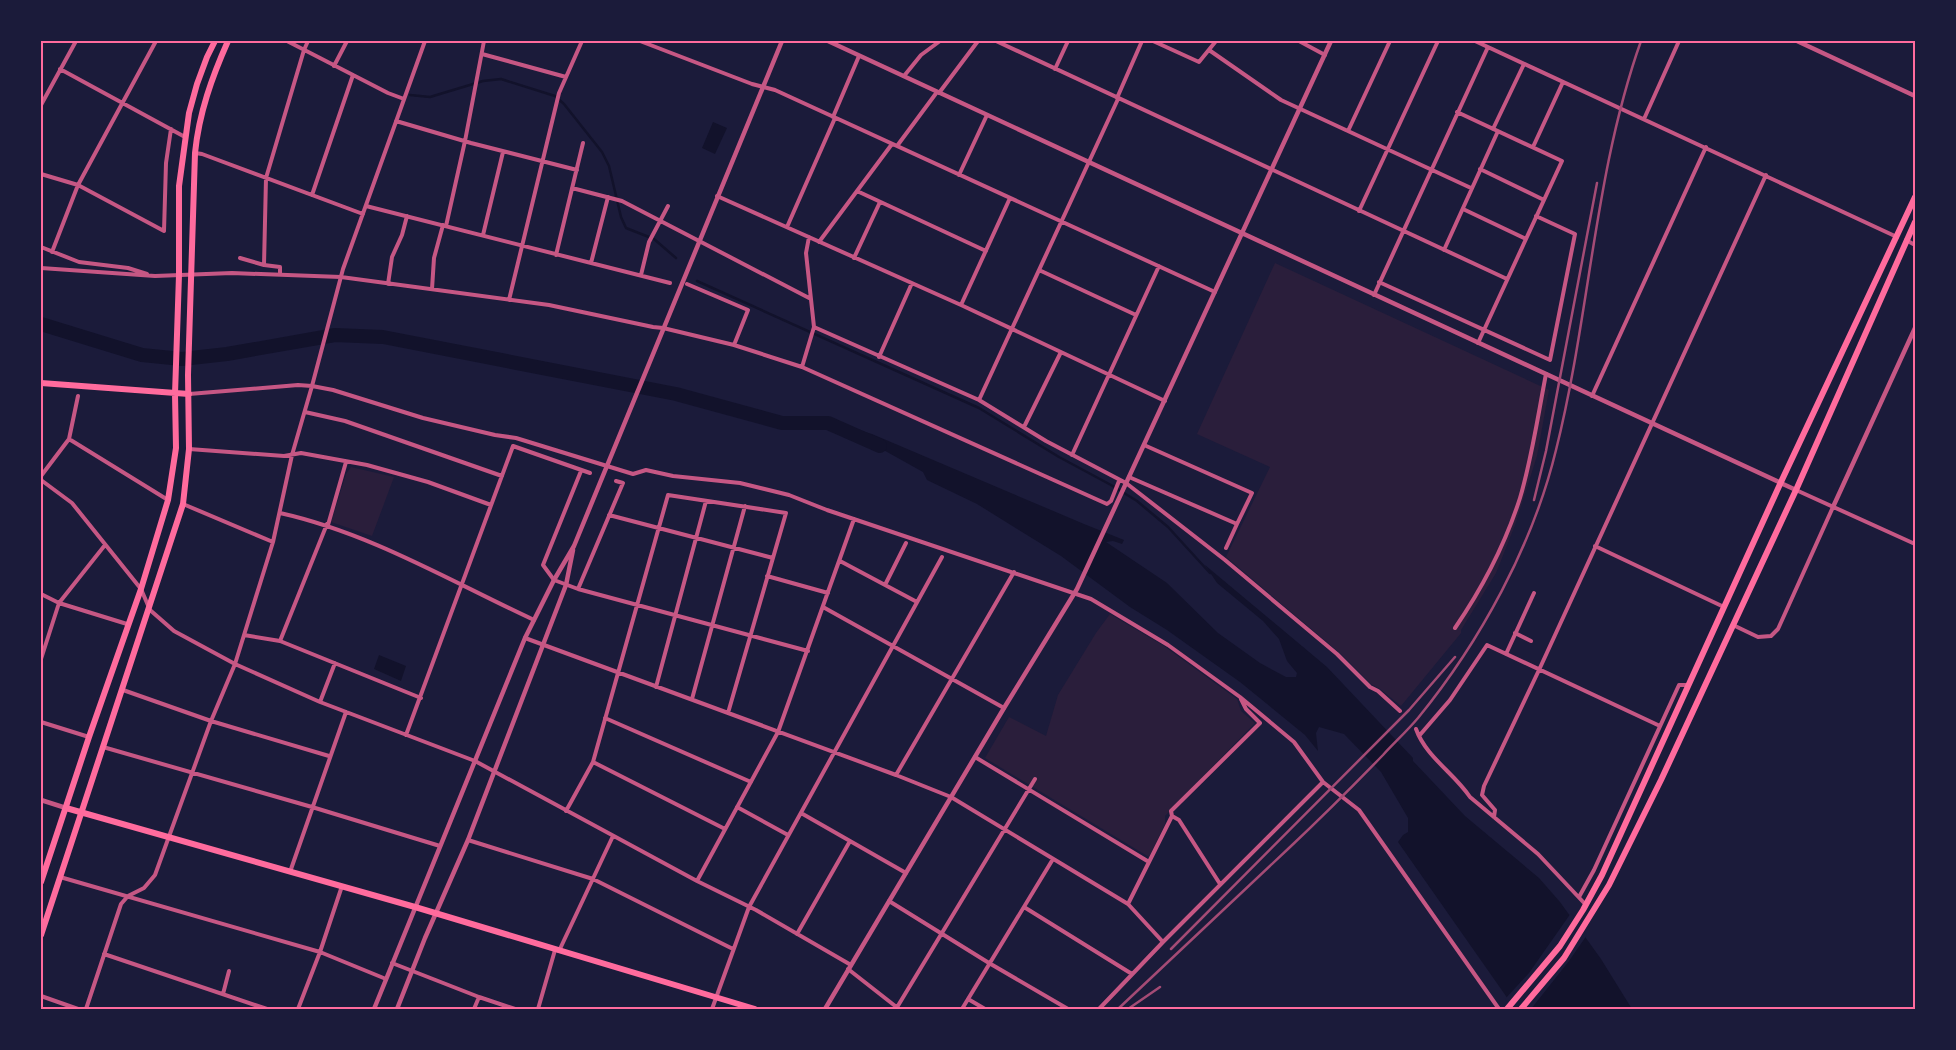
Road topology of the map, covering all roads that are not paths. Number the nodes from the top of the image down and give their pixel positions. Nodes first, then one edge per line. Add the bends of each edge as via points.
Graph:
1 (76, 41) edge
2 (156, 41) edge
3 (215, 41) edge
4 (228, 41) edge
5 (287, 41) edge
6 (308, 41) edge
7 (347, 41) edge
8 (425, 41) edge
9 (484, 41) edge
10 (582, 41) edge
11 (640, 41) edge
12 (782, 41) edge
13 (828, 41) edge
14 (940, 41) edge
15 (978, 41) edge
16 (996, 41) edge
17 (1068, 41) edge
18 (1142, 41) edge
19 (1153, 41) edge
20 (1216, 41) edge
21 (1299, 41) edge
22 (1331, 41) edge
23 (1390, 41) edge
24 (1438, 41) edge
25 (1475, 41) edge
26 (1679, 41) edge
27 (1797, 41) edge
28 (838, 43) edge
29 (1488, 47) junction
30 (304, 50) junction
31 (1209, 50) junction
32 (482, 54) junction
33 (1325, 55) junction
34 (859, 56) junction
35 (1524, 64) junction
36 (334, 66) junction
37 (60, 69) junction
38 (1055, 69) junction
39 (353, 76) junction
40 (566, 76) junction
41 (904, 76) junction
42 (1562, 82) junction
43 (763, 86) junction
44 (938, 93) junction
45 (1915, 96) edge
46 (404, 99) junction
47 (1117, 99) junction
48 (122, 103) junction
49 (41, 105) edge
50 (1300, 109) junction
51 (1457, 112) junction
52 (987, 115) junction
53 (834, 117) junction
54 (1644, 119) junction
55 (396, 121) junction
56 (171, 129) junction
57 (1495, 130) junction
58 (1348, 132) junction
59 (185, 137) junction
60 (465, 141) junction
61 (584, 143) dead end
62 (894, 145) junction
63 (1533, 147) junction
64 (1706, 147) junction
65 (1387, 150) junction
66 (503, 152) junction
67 (195, 153) junction
68 (542, 161) junction
69 (1089, 161) junction
70 (1480, 169) junction
71 (577, 170) junction
72 (1272, 170) junction
73 (1431, 170) junction
74 (41, 174) edge
75 (959, 175) junction
76 (1766, 176) junction
77 (266, 178) junction
78 (78, 185) junction
79 (572, 188) junction
80 (1472, 188) junction
81 (857, 191) junction
82 (312, 195) junction
83 (717, 196) junction
84 (1915, 197) edge
85 (609, 198) junction
86 (1010, 198) junction
87 (1544, 200) junction
88 (880, 202) junction
89 (366, 206) junction
90 (668, 206) dead end
91 (1463, 209) junction
92 (1359, 211) junction
93 (363, 214) junction
94 (407, 216) junction
95 (1536, 216) junction
96 (660, 222) junction
97 (1062, 222) junction
98 (1915, 222) edge
99 (444, 226) junction
100 (787, 227) junction
101 (1403, 231) junction
102 (1243, 234) junction
103 (483, 235) junction
104 (1897, 236) junction
105 (809, 237) junction
106 (1526, 239) junction
107 (1906, 240) junction
108 (698, 242) junction
109 (819, 242) junction
110 (522, 245) junction
111 (1915, 245) edge
112 (41, 247) edge
113 (1444, 250) junction
114 (986, 251) junction
115 (52, 252) junction
116 (556, 254) junction
117 (240, 258) dead end
118 (854, 258) junction
119 (591, 263) junction
120 (264, 265) junction
121 (1159, 266) junction
122 (41, 268) edge
123 (1039, 270) junction
124 (192, 274) junction
125 (280, 274) junction
126 (179, 275) junction
127 (641, 275) junction
128 (155, 276) junction
129 (341, 277) junction
130 (1507, 279) junction
131 (1380, 282) junction
132 (670, 283) dead end
133 (912, 283) junction
134 (388, 284) junction
135 (688, 284) dead end
136 (432, 288) junction
137 (1215, 292) junction
138 (1374, 295) junction
139 (509, 300) junction
140 (811, 300) junction
141 (961, 305) junction
142 (1136, 315) junction
143 (814, 328) junction
144 (1011, 328) junction
145 (1915, 328) edge
146 (662, 329) junction
147 (1484, 330) junction
148 (1478, 343) junction
149 (734, 345) junction
150 (1061, 352) junction
151 (879, 357) junction
152 (802, 367) junction
153 (1546, 374) junction
154 (1110, 375) junction
155 (41, 383) edge
156 (312, 386) junction
157 (175, 394) junction
158 (189, 394) junction
159 (78, 396) dead end
160 (1592, 396) junction
161 (979, 400) junction
162 (1165, 401) junction
163 (305, 412) junction
164 (1651, 423) junction
165 (1024, 427) junction
166 (69, 439) junction
167 (1144, 445) junction
168 (189, 449) junction
169 (292, 455) junction
170 (1072, 455) junction
171 (346, 462) junction
172 (607, 466) junction
173 (581, 471) junction
174 (590, 473) dead end
175 (502, 476) junction
176 (1129, 477) junction
177 (41, 480) edge
178 (616, 481) dead end
179 (1118, 482) junction
180 (1781, 482) junction
181 (1125, 484) junction
182 (1796, 490) junction
183 (168, 500) junction
184 (706, 501) junction
185 (183, 504) junction
186 (492, 505) junction
187 (745, 506) junction
188 (1833, 507) junction
189 (280, 513) junction
190 (609, 515) junction
191 (854, 519) junction
192 (327, 524) junction
193 (1237, 524) junction
194 (659, 528) junction
195 (696, 538) junction
196 (273, 542) junction
197 (906, 543) dead end
198 (1915, 544) edge
199 (105, 545) junction
200 (574, 546) junction
201 (1595, 546) junction
202 (733, 548) junction
203 (1226, 548) dead end
204 (942, 557) dead end
205 (773, 558) junction
206 (840, 561) junction
207 (1014, 572) junction
208 (768, 576) junction
209 (554, 580) junction
210 (566, 585) junction
211 (885, 585) junction
212 (462, 586) junction
213 (141, 589) junction
214 (578, 589) junction
215 (1075, 591) junction
216 (1534, 592) dead end
217 (828, 593) junction
218 (41, 594) edge
219 (917, 602) junction
220 (59, 603) junction
221 (638, 605) junction
222 (823, 607) junction
223 (1724, 607) junction
224 (150, 610) junction
225 (675, 616) junction
226 (534, 620) junction
227 (127, 624) junction
228 (1733, 625) junction
229 (712, 626) junction
230 (1456, 628) dead end
231 (1515, 633) junction
232 (244, 635) junction
233 (750, 636) junction
234 (525, 638) junction
235 (280, 641) junction
236 (1531, 641) dead end
237 (543, 644) junction
238 (892, 646) junction
239 (808, 651) junction
240 (1506, 654) junction
241 (41, 658) edge
242 (335, 663) junction
243 (235, 664) junction
244 (1539, 670) junction
245 (619, 672) junction
246 (951, 679) junction
247 (1688, 685) junction
248 (656, 687) junction
249 (123, 690) junction
250 (1240, 697) junction
251 (421, 698) junction
252 (692, 699) junction
253 (320, 702) junction
254 (1004, 708) junction
255 (1400, 711) dead end
256 (346, 712) junction
257 (728, 713) junction
258 (605, 718) junction
259 (211, 721) junction
260 (41, 722) edge
261 (1660, 726) junction
262 (1416, 729) dead end
263 (778, 732) junction
264 (406, 735) junction
265 (1419, 736) junction
266 (88, 737) junction
267 (103, 747) junction
268 (834, 752) junction
269 (329, 756) junction
270 (975, 757) junction
271 (475, 761) junction
272 (593, 762) junction
273 (191, 773) junction
274 (493, 773) junction
275 (896, 775) junction
276 (1035, 778) dead end
277 (751, 782) junction
278 (1323, 782) junction
279 (1029, 789) junction
280 (951, 797) junction
281 (41, 800) edge
282 (312, 807) junction
283 (737, 807) junction
284 (66, 808) junction
285 (566, 811) junction
286 (81, 813) junction
287 (801, 813) junction
288 (1172, 816) junction
289 (1494, 817) junction
290 (725, 829) junction
291 (1004, 830) junction
292 (788, 835) junction
293 (613, 836) junction
294 (168, 837) junction
295 (468, 840) junction
296 (850, 841) junction
297 (440, 846) junction
298 (1053, 859) junction
299 (1150, 862) junction
300 (290, 872) junction
301 (906, 873) junction
302 (60, 877) junction
303 (42, 879) edge
304 (593, 879) junction
305 (697, 881) junction
306 (1220, 884) junction
307 (342, 886) junction
308 (128, 896) junction
309 (1579, 897) junction
310 (889, 901) junction
311 (1128, 904) junction
312 (415, 907) junction
313 (749, 907) junction
314 (1024, 907) junction
315 (1584, 908) junction
316 (436, 913) junction
317 (941, 933) junction
318 (797, 934) junction
319 (41, 935) edge
320 (1163, 942) junction
321 (733, 949) junction
322 (557, 950) junction
323 (320, 952) junction
324 (104, 954) junction
325 (990, 963) junction
326 (392, 964) junction
327 (849, 967) junction
328 (230, 971) dead end
329 (412, 971) junction
330 (1132, 974) junction
331 (386, 979) junction
332 (223, 994) junction
333 (41, 996) edge
334 (716, 996) junction
335 (479, 997) junction
336 (968, 999) junction
337 (897, 1008) edge
338 (78, 1009) edge
339 (86, 1009) edge
340 (267, 1009) edge
341 (298, 1009) edge
342 (374, 1009) edge
343 (397, 1009) edge
344 (474, 1009) edge
345 (515, 1009) edge
346 (538, 1009) edge
347 (712, 1009) edge
348 (755, 1009) edge
349 (825, 1009) edge
350 (962, 1009) edge
351 (985, 1009) edge
352 (1068, 1009) edge
353 (1099, 1009) edge
354 (1499, 1009) edge
355 (1507, 1009) edge
356 (1521, 1009) edge

1 - 37 street
2 - 48 street
3 - 59 highway via 197,84
4 - 67 highway via 204,101
5 - 30 street
6 - 30 street
7 - 36 street
8 - 46 street
9 - 32 street
10 - 40 street
11 - 43 street
12 - 43 street
13 - 28 street
14 - 41 street via 921,55
15 - 44 street
16 - 38 street
17 - 38 street
18 - 47 street
19 - 31 street via 1199,62
20 - 31 street
21 - 33 street
22 - 33 street
23 - 58 street
24 - 65 street
25 - 29 street
26 - 54 street
27 - 45 street
28 - 34 street
29 - 35 street
29 - 51 street
30 - 36 street
30 - 77 street
31 - 50 street via 1281,100
32 - 40 street
32 - 60 street
33 - 50 street
34 - 41 street
34 - 53 street
35 - 42 street
35 - 57 street
36 - 39 street
37 - 48 street
37 - 49 street
38 - 47 street
39 - 46 street
39 - 82 street
40 - 68 street
41 - 44 street
42 - 54 street
42 - 63 street
43 - 53 street
43 - 83 street
44 - 52 street
44 - 62 street
46 - 55 street
47 - 69 street
47 - 72 street
48 - 56 street
48 - 78 street
50 - 58 street
50 - 72 street
51 - 57 street
51 - 73 street
52 - 69 street
52 - 75 street
53 - 62 street
53 - 100 street
54 - 64 street
55 - 60 street
55 - 89 street
56 - 59 street
56 - 78 street via 166,163 164,231
57 - 63 street
57 - 70 street
58 - 65 street
59 - 126 highway via 179,186
60 - 66 street
60 - 99 street
61 - 71 street
62 - 75 street
62 - 81 street
63 - 87 street via 1562,161
64 - 76 street
64 - 160 street
65 - 73 street
65 - 92 street
66 - 68 street
66 - 103 street
67 - 77 street
67 - 124 highway
68 - 71 street
68 - 110 street
69 - 97 street
69 - 102 street
70 - 80 street
70 - 87 street
71 - 79 street
72 - 92 street
72 - 102 street
73 - 80 street
73 - 101 street
74 - 78 street
75 - 86 street
76 - 104 street
76 - 164 street
77 - 82 street
77 - 120 street
78 - 115 street
79 - 85 street
79 - 116 street
80 - 91 street
81 - 88 street
81 - 109 street
82 - 93 street
83 - 100 street
83 - 108 street
84 - 104 highway
85 - 96 street via 622,201
85 - 119 street
86 - 97 street
86 - 114 street
87 - 95 street
88 - 114 street
88 - 118 street
89 - 93 street
89 - 94 street
90 - 96 street
91 - 106 street
91 - 113 street
92 - 101 street
93 - 129 street
94 - 99 street
94 - 134 street via 392,257
95 - 106 street
95 - 147 street via 1575,234 1550,360
96 - 108 street
96 - 127 street via 649,242
97 - 121 street
97 - 123 street
98 - 107 highway
99 - 103 street
99 - 136 street via 434,258
100 - 105 street
101 - 113 street
101 - 131 street
102 - 137 street
102 - 138 street
103 - 110 street
104 - 180 highway
105 - 109 street
105 - 140 street via 806,253
106 - 130 street
107 - 111 street
107 - 182 highway
108 - 140 street
108 - 146 street
109 - 118 street
110 - 116 street
110 - 139 street
112 - 115 street
113 - 130 street
114 - 141 street
115 - 128 street via 90,265 128,268
116 - 119 street
117 - 120 street
118 - 133 street
119 - 127 street
120 - 125 street via 280,267
121 - 137 street
121 - 142 street
122 - 128 street
123 - 142 street
123 - 144 street
124 - 125 street
124 - 126 street
124 - 158 highway
125 - 129 street
126 - 128 street
126 - 157 highway
127 - 132 street
129 - 134 street
129 - 156 street
130 - 147 street
131 - 138 street
131 - 147 street
133 - 141 street
133 - 151 street
134 - 136 street
135 - 149 street via 748,310
136 - 139 street
137 - 162 street
138 - 148 street
139 - 146 street via 549,305
140 - 143 street
141 - 144 street
142 - 154 street
143 - 151 street
143 - 152 street
144 - 150 street
144 - 161 street
145 - 188 street
146 - 149 street
146 - 172 street
147 - 148 street
148 - 153 street
149 - 152 street
150 - 154 street
150 - 165 street
151 - 161 street
152 - 179 street via 1107,504
153 - 160 street
153 - 230 street via 1528,466 1510,527 1483,585
154 - 162 street
154 - 170 street
155 - 157 highway
156 - 158 street
156 - 163 street
156 - 172 street via 423,418 516,438
157 - 158 highway
157 - 183 highway via 176,448
158 - 168 highway
159 - 166 street
160 - 164 street
161 - 165 street
162 - 167 street
163 - 169 street
163 - 175 street via 345,421
164 - 180 street
164 - 201 street
165 - 170 street
166 - 177 street
166 - 183 street
167 - 176 street
167 - 193 street via 1252,493
168 - 169 street
168 - 185 highway
169 - 171 street via 301,453
169 - 189 street
170 - 179 street
171 - 186 street via 428,482
171 - 192 street
172 - 191 street via 632,474 646,470 740,483 789,495
172 - 200 street
173 - 174 street
173 - 175 street via 513,446
173 - 209 street via 543,564
175 - 186 street
176 - 181 street
176 - 193 street
177 - 199 street via 72,503
178 - 190 street via 623,484
179 - 181 street
180 - 182 street
180 - 223 highway
181 - 215 street
181 - 255 street via 1225,560
182 - 188 street
182 - 228 highway
183 - 213 highway
184 - 187 street
184 - 194 street via 668,495
184 - 195 street
185 - 196 street
185 - 224 highway
186 - 212 street
187 - 202 street
187 - 205 street via 786,513
188 - 198 street
188 - 228 street via 1778,629 1771,636 1758,637
189 - 192 street
189 - 196 street
190 - 194 street
190 - 214 street
191 - 206 street
191 - 207 street
192 - 212 street via 372,541
192 - 235 street
193 - 203 street
194 - 195 street
194 - 221 street
195 - 202 street
195 - 225 street
196 - 232 street
197 - 211 street
199 - 213 street
199 - 220 street
200 - 209 street
200 - 210 street
201 - 223 street
201 - 244 street
202 - 205 street
202 - 229 street
204 - 219 street
205 - 208 street
206 - 211 street
206 - 217 street
207 - 215 street
207 - 246 street
208 - 217 street
208 - 233 street
209 - 210 street
209 - 226 street
210 - 214 street
210 - 237 street
211 - 219 street
212 - 226 street
212 - 251 street
213 - 224 street
213 - 227 highway
214 - 221 street
215 - 250 street via 1168,645
215 - 254 street
216 - 231 street
217 - 222 street
218 - 220 street
219 - 238 street
220 - 227 street
220 - 241 street
221 - 225 street
221 - 245 street
222 - 238 street
222 - 239 street
223 - 247 highway
224 - 243 street via 174,631
224 - 249 highway
225 - 229 street
225 - 248 street
226 - 234 street
227 - 266 highway
228 - 356 highway via 1622,858 1589,919 1564,958
229 - 233 street
229 - 252 street
231 - 236 street
231 - 240 street
232 - 235 street
232 - 243 street
233 - 239 street
233 - 257 street
234 - 237 street
234 - 271 street
235 - 242 street
237 - 245 street
237 - 274 street
238 - 246 street
238 - 268 street
239 - 263 street
240 - 244 street
240 - 265 street via 1487,645 1450,700
242 - 251 street
242 - 253 street
243 - 253 street
243 - 259 street
244 - 261 street
244 - 289 street via 1482,792 1495,810
245 - 248 street
245 - 258 street
246 - 254 street
246 - 275 street
247 - 261 street via 1679,685
247 - 315 highway
248 - 252 street
249 - 259 street
249 - 267 highway
250 - 278 street via 1294,742
250 - 288 street via 1246,709 1260,723 1171,811
251 - 264 street
252 - 257 street
253 - 256 street
254 - 270 street
256 - 264 street
256 - 269 street
257 - 263 street
258 - 272 street
258 - 277 street
259 - 269 street
259 - 273 street
260 - 266 street
261 - 309 street
262 - 265 street
263 - 268 street
263 - 277 street
264 - 271 street
265 - 289 street via 1421,743 1470,797
266 - 284 highway
267 - 273 street
267 - 286 highway
268 - 275 street
268 - 287 street
269 - 282 street
270 - 279 street
270 - 280 street
271 - 274 street
271 - 297 street
272 - 285 street
272 - 290 street
273 - 282 street
273 - 294 street
274 - 285 street
274 - 295 street
275 - 280 street
276 - 279 street
277 - 283 street
278 - 306 street
278 - 354 street via 1359,810
279 - 291 street
279 - 299 street
280 - 291 street
280 - 301 street
281 - 284 street
282 - 297 street
282 - 300 street
283 - 290 street
283 - 292 street
284 - 286 highway
284 - 303 highway
285 - 293 street
286 - 294 highway
286 - 302 highway
287 - 292 street
287 - 296 street
288 - 299 street
288 - 306 street via 1179,820
289 - 309 street via 1538,854
290 - 305 street
291 - 298 street
291 - 317 street
292 - 313 street
293 - 304 street
293 - 305 street
294 - 300 highway
294 - 308 street via 155,875 144,888
295 - 304 street
295 - 316 street
296 - 301 street
296 - 318 street
297 - 312 street
298 - 311 street
298 - 314 street
299 - 311 street
300 - 307 highway
301 - 310 street
302 - 308 street
302 - 319 highway
304 - 321 street
304 - 322 street
305 - 313 street
306 - 320 street
307 - 312 highway
307 - 323 street
308 - 323 street
308 - 324 street via 121,904
309 - 315 street
310 - 317 street
310 - 327 street
311 - 320 street
312 - 316 highway
312 - 326 street
313 - 318 street
313 - 321 street
314 - 325 street
314 - 330 street
315 - 355 highway via 1560,946
316 - 322 highway
316 - 329 street
317 - 325 street
317 - 337 street
318 - 327 street
320 - 330 street
321 - 334 street
322 - 334 highway
322 - 346 street
323 - 331 street
323 - 341 street
324 - 332 street
324 - 339 street
325 - 336 street
325 - 352 street
326 - 329 street
326 - 331 street
327 - 337 street
327 - 349 street
328 - 332 street
329 - 335 street
329 - 343 street
330 - 353 street
331 - 342 street
332 - 340 street
333 - 338 street
334 - 347 street
334 - 348 highway
335 - 344 street
335 - 345 street
336 - 350 street
336 - 351 street

